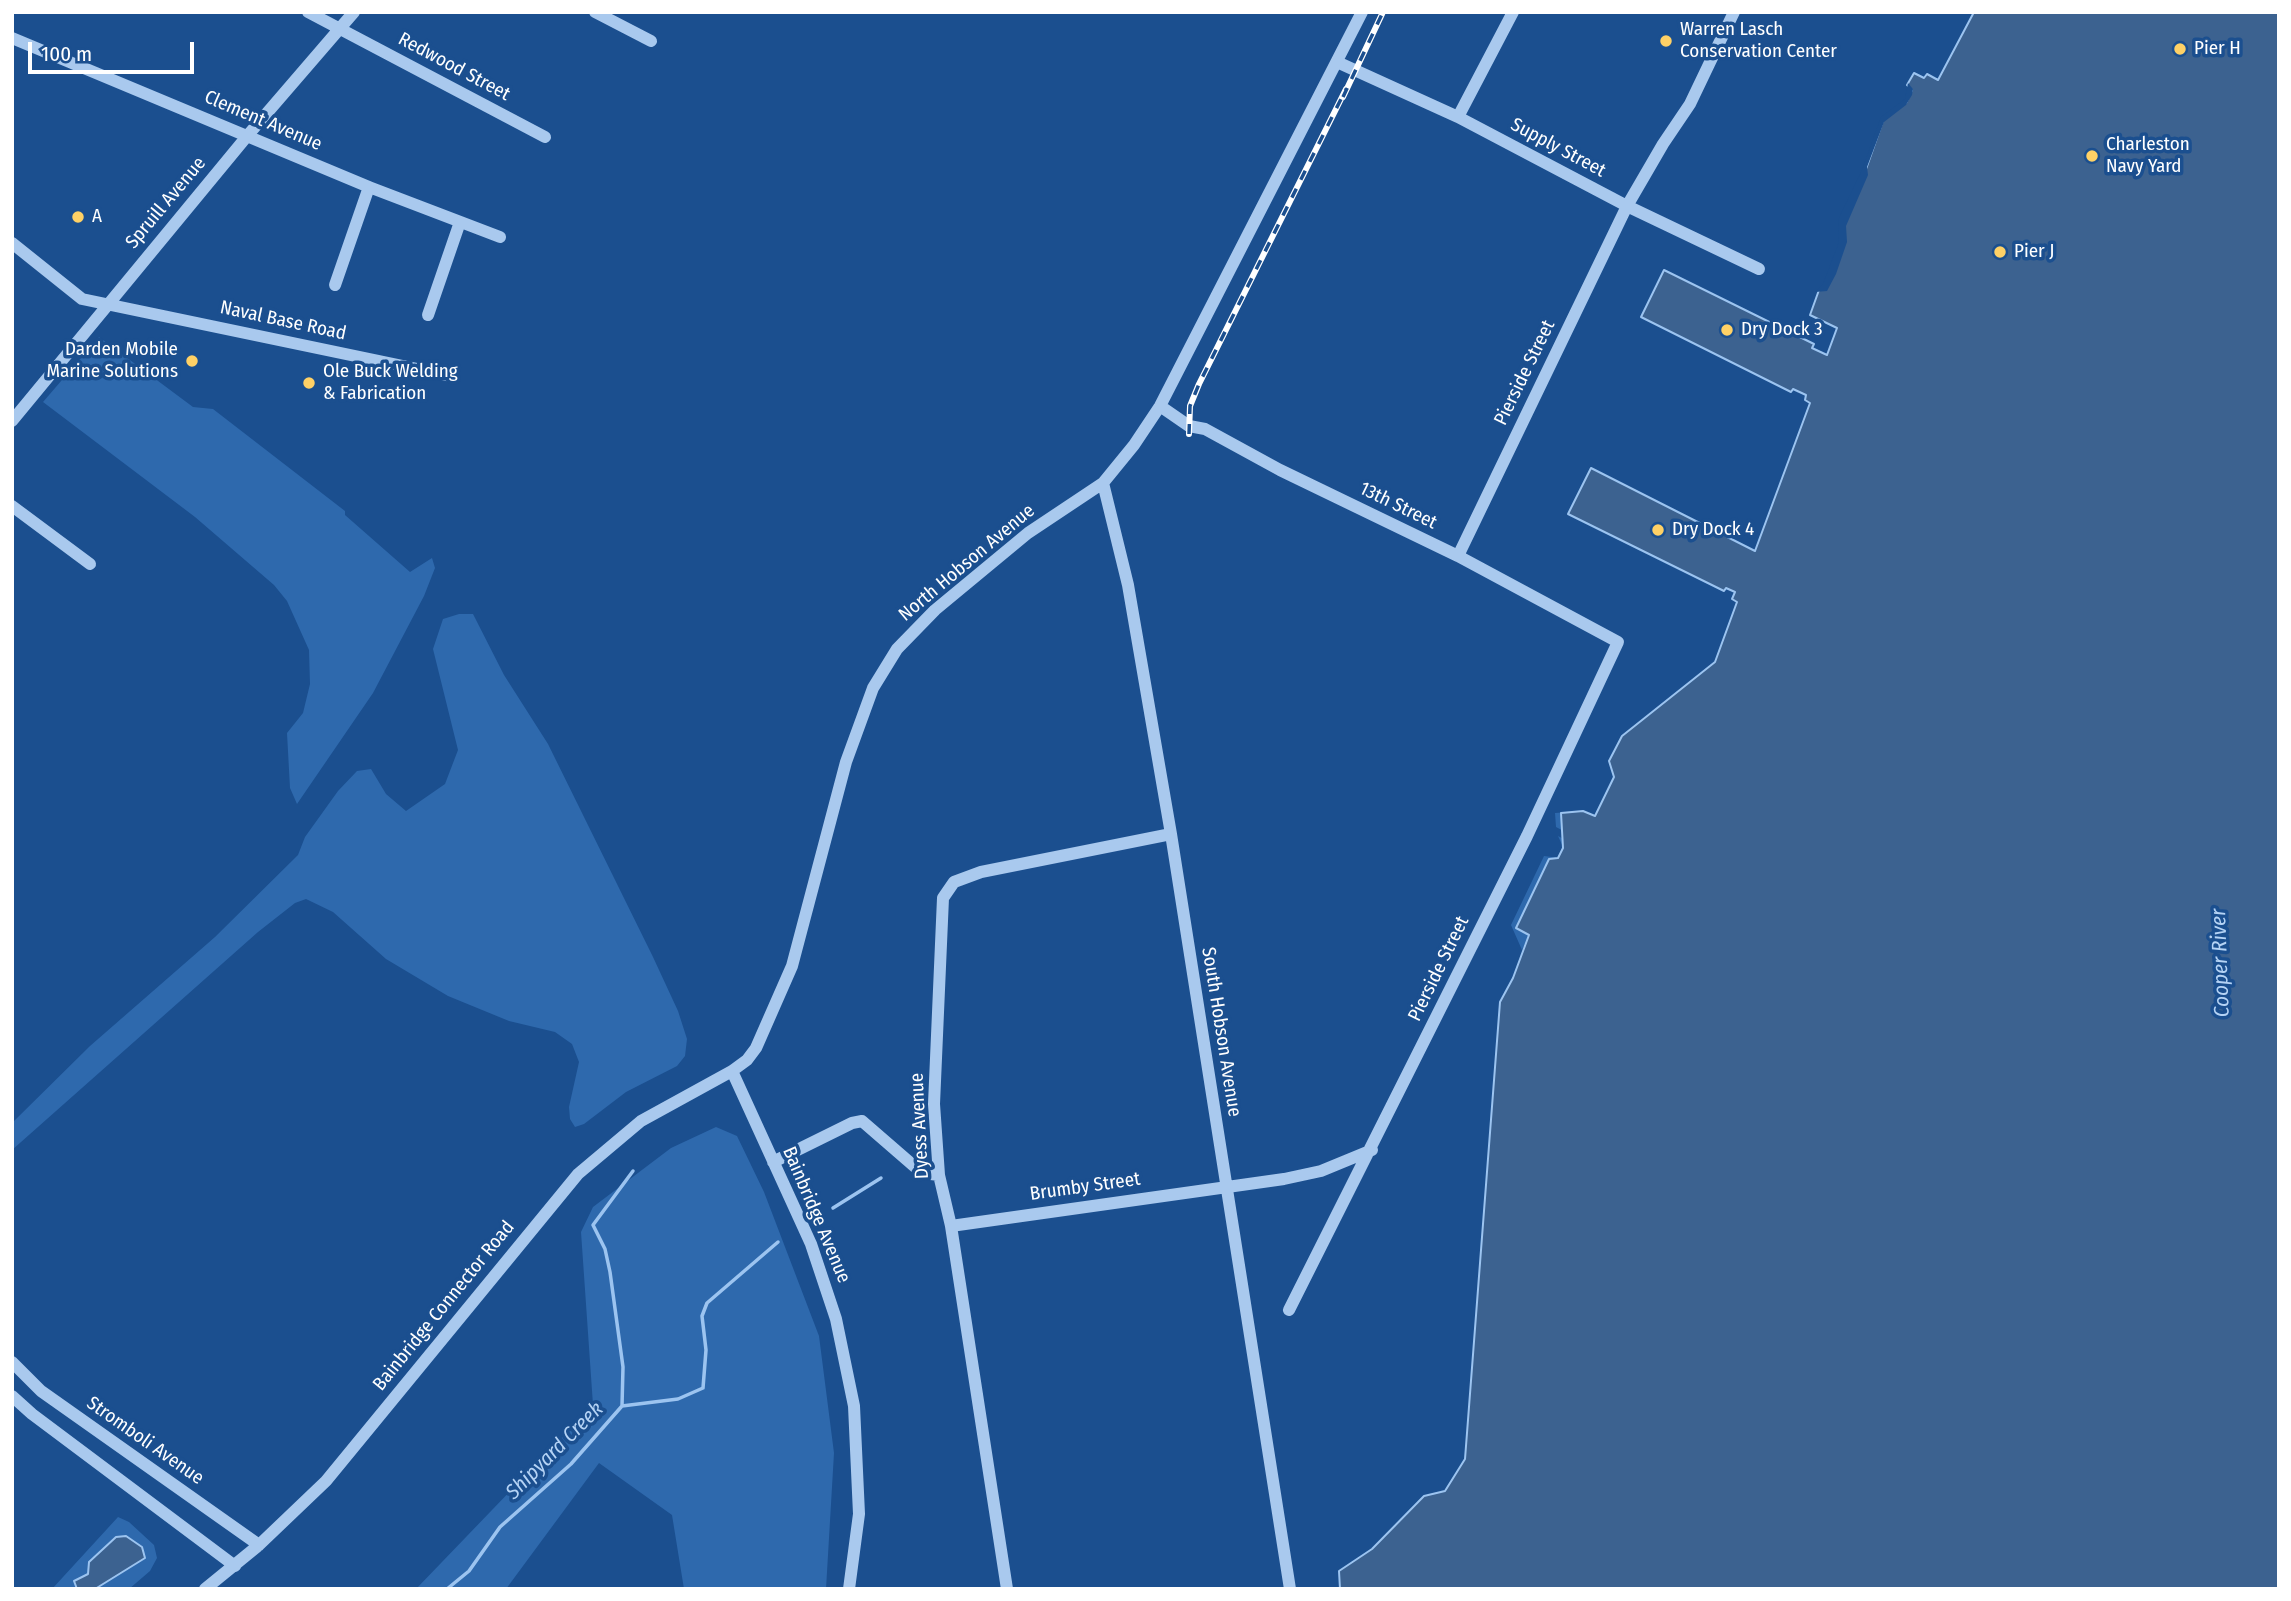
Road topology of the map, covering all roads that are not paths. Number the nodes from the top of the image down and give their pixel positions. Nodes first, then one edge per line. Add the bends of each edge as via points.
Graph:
1 (308, 12) edge
2 (354, 12) edge
3 (595, 12) edge
4 (1362, 12) edge
5 (1513, 12) edge
6 (1734, 12) edge
7 (340, 30) junction
8 (12, 38) edge
9 (651, 41) dead end
10 (1337, 62) junction
11 (1458, 117) junction
12 (248, 135) junction
13 (545, 137) dead end
14 (369, 187) junction
15 (1627, 206) junction
16 (460, 222) junction
17 (500, 237) dead end
18 (12, 243) edge
19 (1759, 269) dead end
20 (335, 285) dead end
21 (107, 304) junction
22 (428, 315) dead end
23 (451, 376) dead end
24 (1160, 406) junction
25 (12, 421) edge
26 (1103, 483) junction
27 (12, 506) edge
28 (1458, 556) junction
29 (90, 564) dead end
30 (1619, 642) joint
31 (1171, 834) junction
32 (732, 1071) junction
33 (1372, 1150) junction
34 (773, 1162) junction
35 (939, 1175) junction
36 (1225, 1187) junction
37 (951, 1226) junction
38 (1289, 1310) dead end
39 (12, 1362) edge
40 (12, 1396) edge
41 (259, 1545) junction
42 (235, 1566) junction
43 (205, 1589) edge
44 (849, 1589) edge
45 (1007, 1589) edge
46 (1290, 1589) edge

1 - 7 street, Redwood Street
2 - 7 street, Spruill Avenue
3 - 9 street
4 - 10 street, North Hobson Avenue
5 - 11 street
6 - 15 street, Pierside Street via 1690,104
7 - 12 street, Spruill Avenue
7 - 13 street, Redwood Street
8 - 12 street, Clement Avenue
10 - 11 street, Supply Street
10 - 24 street, North Hobson Avenue
11 - 15 street, Supply Street
12 - 14 street, Clement Avenue
12 - 21 street, Spruill Avenue
14 - 16 street, Clement Avenue
14 - 20 street
15 - 19 street, Supply Street
15 - 28 street, Pierside Street
16 - 17 street, Clement Avenue
16 - 22 street
18 - 21 street, Naval Base Road via 82,299
21 - 23 street, Naval Base Road
21 - 25 street, Spruill Avenue
24 - 26 street, North Hobson Avenue
24 - 28 street, 13th Street via 1189,426 1205,429
26 - 31 street, South Hobson Avenue via 1128,585
26 - 32 street, North Hobson Avenue via 1028,533 935,610 891,659 873,688 846,762 792,966 756,1048
27 - 29 street
28 - 30 street, 13th Street
30 - 33 street, Pierside Street
31 - 35 street, Dyess Avenue via 981,872 954,882 943,898 934,1104
31 - 36 street, South Hobson Avenue
32 - 34 street, Bainbridge Avenue
32 - 41 street, Bainbridge Connector Road via 641,1121 578,1174 334,1472
33 - 36 street, Brumby Street via 1321,1171
33 - 38 street, Pierside Street
34 - 35 street via 862,1121 922,1173
34 - 44 street, Bainbridge Avenue via 825,1280 854,1406 859,1514
35 - 37 street, Dyess Avenue
36 - 37 street, Brumby Street
36 - 46 street, South Hobson Avenue
37 - 45 street, Dyess Avenue
39 - 41 street, Stromboli Avenue via 41,1391
40 - 42 street
41 - 42 street, Bainbridge Connector Road
42 - 43 street, Bainbridge Connector Road

